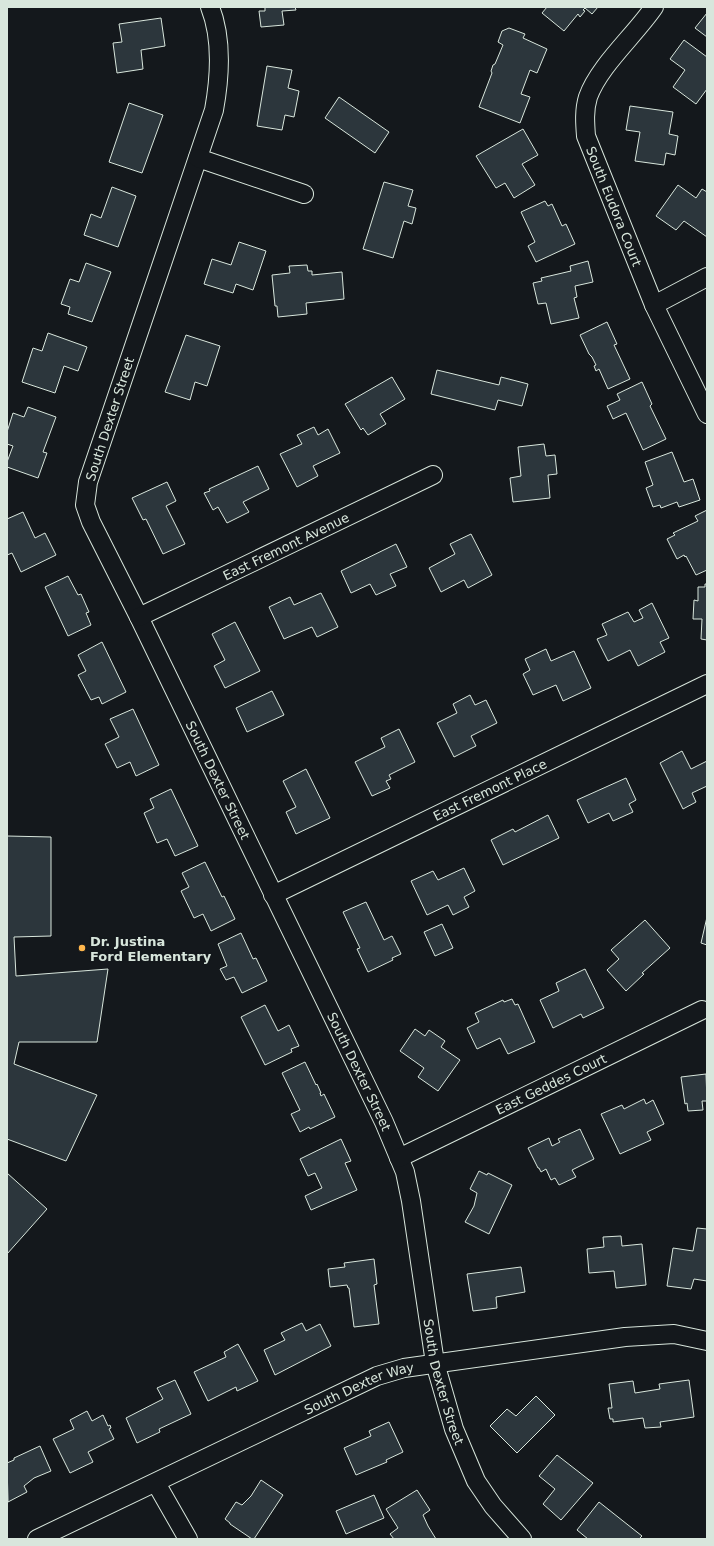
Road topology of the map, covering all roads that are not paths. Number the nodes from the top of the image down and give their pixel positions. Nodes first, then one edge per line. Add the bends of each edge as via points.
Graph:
1 (210, 7) edge
2 (654, 7) edge
3 (198, 158) junction
4 (304, 194) dead end
5 (707, 277) edge
6 (654, 305) junction
7 (707, 414) edge
8 (433, 475) dead end
9 (139, 617) junction
10 (707, 684) edge
11 (273, 895) junction
12 (702, 1010) dead end
13 (400, 1158) junction
14 (707, 1342) edge
15 (435, 1363) junction
16 (156, 1483) junction
17 (37, 1539) edge
18 (188, 1539) edge
19 (522, 1539) edge

1 - 3 street, South Dexter Street via 218,45 220,80 214,110
2 - 6 street, South Eudora Court via 598,76 588,97 584,118 586,136
3 - 4 street
3 - 9 street, South Dexter Street via 88,482 85,505
5 - 6 street
6 - 7 street, South Eudora Court
8 - 9 street, East Fremont Avenue
9 - 11 street, South Dexter Street
10 - 11 street, East Fremont Place
11 - 13 street, South Dexter Street
12 - 13 street, East Geddes Court
13 - 15 street, South Dexter Street via 411,1201
14 - 15 street, South Dexter Way via 674,1334 625,1337
15 - 16 street, South Dexter Way via 377,1376
15 - 19 street, South Dexter Street via 454,1429 476,1481 493,1506
16 - 17 street, South Dexter Way
16 - 18 street

